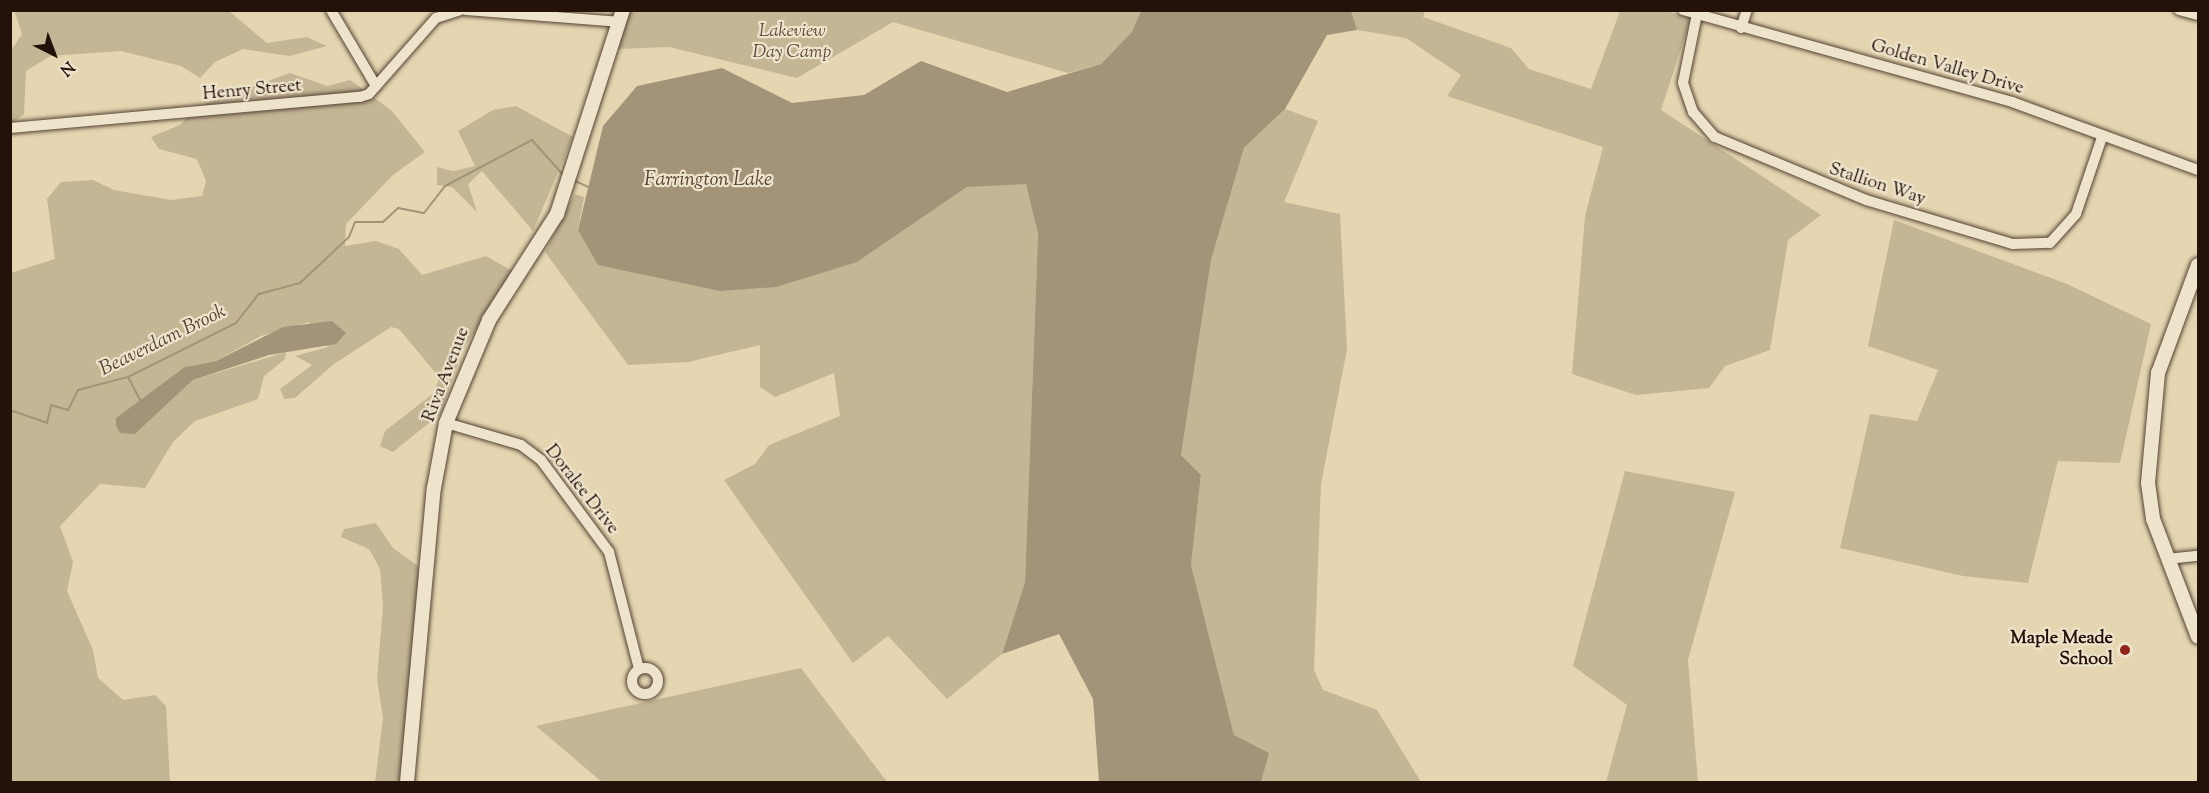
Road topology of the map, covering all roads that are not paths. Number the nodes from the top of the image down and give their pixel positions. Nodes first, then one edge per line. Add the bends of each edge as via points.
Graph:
1 (331, 10) edge
2 (463, 10) edge
3 (1683, 10) edge
4 (1747, 10) edge
5 (2189, 13) edge
6 (1697, 14) junction
7 (621, 16) edge
8 (2199, 24) edge
9 (1741, 28) junction
10 (376, 86) junction
11 (10, 128) edge
12 (2102, 137) junction
13 (2199, 170) edge
14 (2199, 265) edge
15 (446, 423) junction
16 (2199, 556) edge
17 (2167, 559) junction
18 (2199, 637) edge
19 (639, 669) dead end
20 (407, 783) edge

1 - 10 street
2 - 7 street, Henry Street
2 - 10 street, Henry Street via 431,22
3 - 6 street, Golden Valley Drive
4 - 9 street
5 - 8 street
6 - 9 street, Golden Valley Drive
6 - 12 street, Stallion Way via 1683,83 1693,112 1715,137 1830,189 1877,204 2013,244 2050,243 2076,214
7 - 15 street, Riva Avenue via 571,179 539,248 480,338
9 - 12 street, Golden Valley Drive via 2012,102
10 - 11 street, Henry Street via 360,97 306,104
12 - 13 street, Golden Valley Drive
14 - 17 street via 2158,372 2149,440 2152,519
15 - 19 street, Doralee Drive via 521,445 541,460 609,552
15 - 20 street, Riva Avenue via 434,488
16 - 17 street
17 - 18 street

